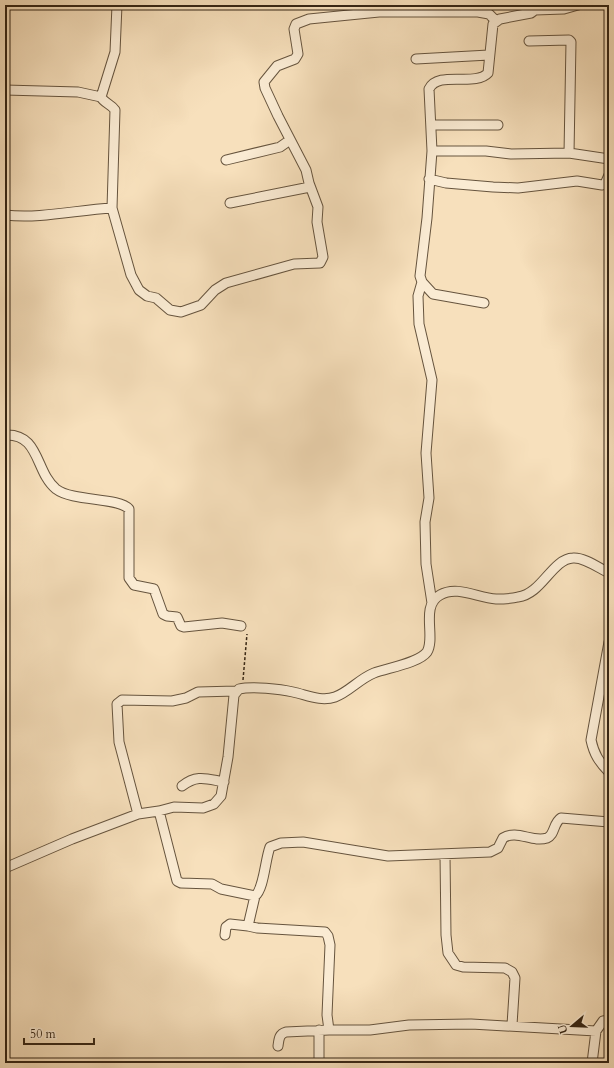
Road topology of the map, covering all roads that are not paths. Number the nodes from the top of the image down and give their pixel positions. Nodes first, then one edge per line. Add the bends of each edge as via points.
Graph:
1 (116, 5) edge
2 (578, 5) edge
3 (536, 8) edge
4 (496, 21) junction
5 (529, 41) dead end
6 (489, 55) junction
7 (416, 59) dead end
8 (5, 90) edge
9 (101, 97) junction
10 (431, 125) junction
11 (498, 125) dead end
12 (290, 140) junction
13 (432, 151) junction
14 (569, 153) junction
15 (609, 158) edge
16 (226, 160) dead end
17 (609, 175) edge
18 (429, 179) junction
19 (310, 187) junction
20 (230, 203) dead end
21 (112, 208) junction
22 (5, 215) edge
23 (422, 282) junction
24 (484, 303) dead end
25 (5, 435) edge
26 (609, 573) edge
27 (432, 603) junction
28 (241, 626) road end
29 (609, 642) edge
30 (239, 689) junction
31 (609, 772) edge
32 (224, 782) junction
33 (182, 786) dead end
34 (159, 811) junction
35 (138, 814) junction
36 (609, 822) edge
37 (445, 854) junction
38 (5, 868) edge
39 (254, 896) junction
40 (248, 926) junction
41 (225, 935) dead end
42 (609, 1020) edge
43 (512, 1025) junction
44 (319, 1030) junction
45 (329, 1030) junction
46 (596, 1031) junction
47 (278, 1046) dead end
48 (318, 1063) edge
49 (592, 1063) edge

1 - 9 street via 115,52
2 - 3 street via 564,10
3 - 4 street
4 - 6 street via 491,33
4 - 12 street via 489,14 478,12 379,12 301,21 294,29 298,50 295,59 277,66 264,82
5 - 14 street via 571,42
6 - 7 street
6 - 10 street via 486,76 435,82 431,85 428,98
8 - 9 street via 78,92
9 - 21 street via 115,110
10 - 11 street
10 - 13 street
12 - 16 street via 280,147
12 - 19 street via 306,170
13 - 14 street
13 - 18 street
14 - 15 street
17 - 18 street via 602,185 577,182 518,188 467,185
18 - 23 street via 421,260
19 - 20 street
19 - 21 street via 318,207 317,222 323,257 320,263 294,264 226,283 215,290 201,305 181,312 170,310 156,298 147,296 140,290 131,275
21 - 22 street via 26,217
23 - 24 street via 433,294
23 - 27 street via 418,296 419,324 432,380 426,453 429,498 425,522 426,564
25 - 28 street via 15,435 27,441 52,486 60,492 123,505 129,509 130,580 134,585 154,589 163,614 177,617 184,627 222,624
26 - 27 street via 574,558 564,560 538,588 519,597 496,599 451,591 440,595
27 - 30 street via 429,645 426,652 416,660 364,677 336,696 318,698 291,691
29 - 31 street via 591,740 598,760
30 - 32 street via 234,695
30 - 35 street via 198,692 172,701 128,699 118,702 119,742
32 - 33 street via 196,778
32 - 34 street via 221,796 214,804 203,808 174,807
34 - 35 street
34 - 39 street via 177,881 212,884 221,889
35 - 38 street
36 - 37 street via 565,817 557,820 552,834 546,838 511,834 503,838 498,848 490,852
37 - 39 street via 388,856 303,842 281,843 270,848 261,887
37 - 43 street via 448,953 456,965 504,968 512,972 515,978
39 - 40 street
40 - 41 street via 230,924
40 - 45 street via 325,932 330,945 327,1014
42 - 46 street via 603,1021
43 - 45 street via 409,1025 370,1030
43 - 46 street
44 - 45 street
44 - 47 street via 282,1033
44 - 48 street
46 - 49 street

